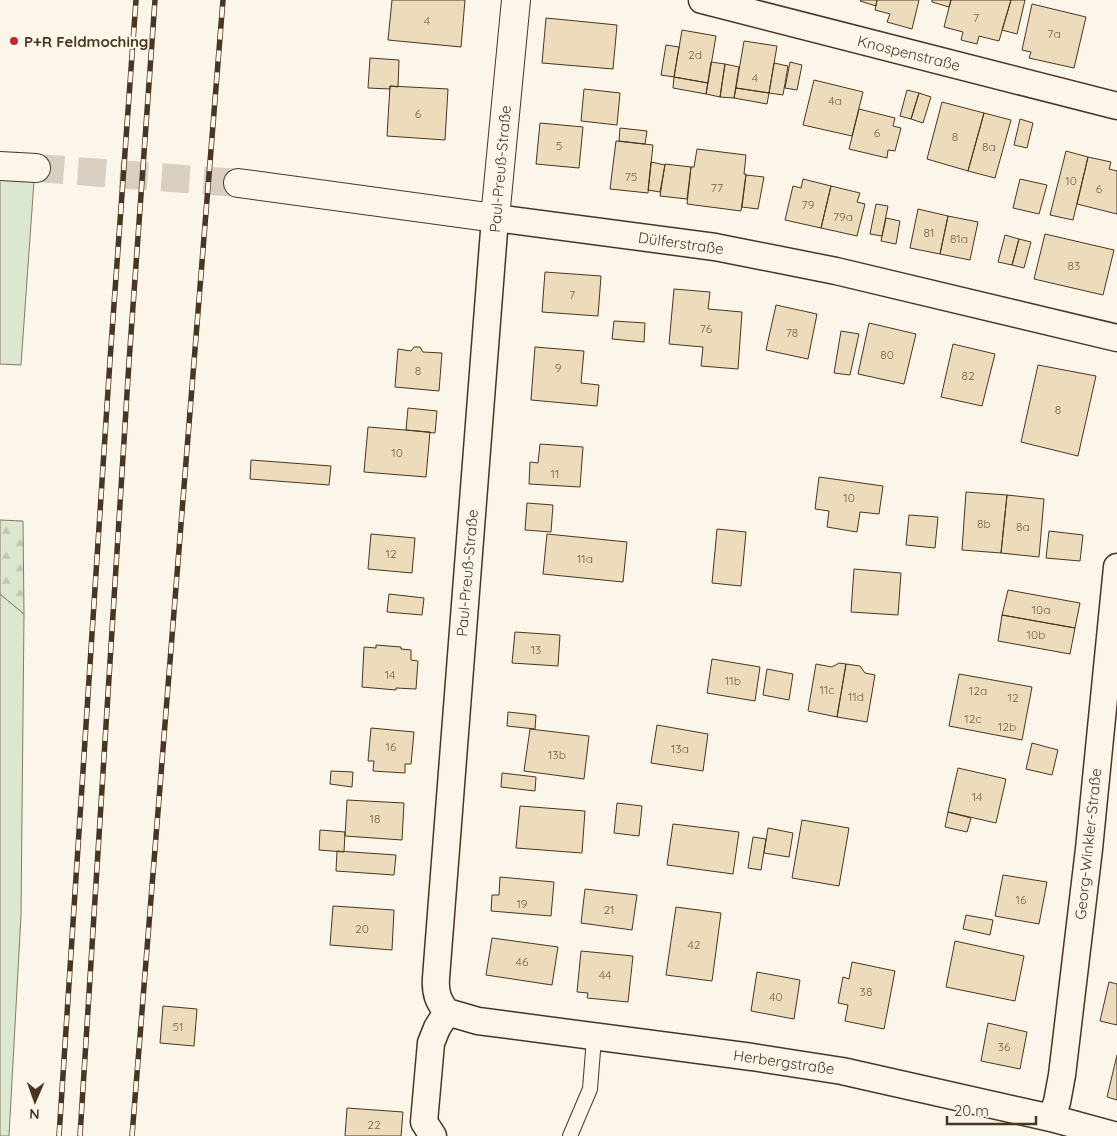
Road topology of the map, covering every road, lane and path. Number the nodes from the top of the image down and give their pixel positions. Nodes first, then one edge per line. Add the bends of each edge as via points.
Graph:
1 (516, 0) edge
2 (702, 0) edge
3 (1117, 106) edge
4 (0, 166) edge
5 (36, 168) tunnel mouth
6 (238, 183) tunnel mouth
7 (495, 218) junction
8 (1117, 338) edge
9 (1117, 567) edge
10 (447, 1012) junction
11 (594, 1038) junction
12 (1051, 1118) junction
13 (432, 1136) edge
14 (570, 1136) edge
15 (1117, 1136) edge

1 - 7 main road, Paul-Preuß-Straße
2 - 3 street, Knospenstraße
4 - 5 main road
6 - 7 main road, Dülferstraße
7 - 8 street, Dülferstraße via 715,247 836,271
7 - 10 street, Paul-Preuß-Straße via 436,978 439,1002
9 - 12 street, Georg-Winkler-Straße via 1062,1075
10 - 11 street, Herbergstraße via 478,1022
10 - 13 street via 431,1043 424,1122
11 - 12 street, Herbergstraße via 842,1071
11 - 14 lane via 590,1089
12 - 15 street, Herbergstraße

